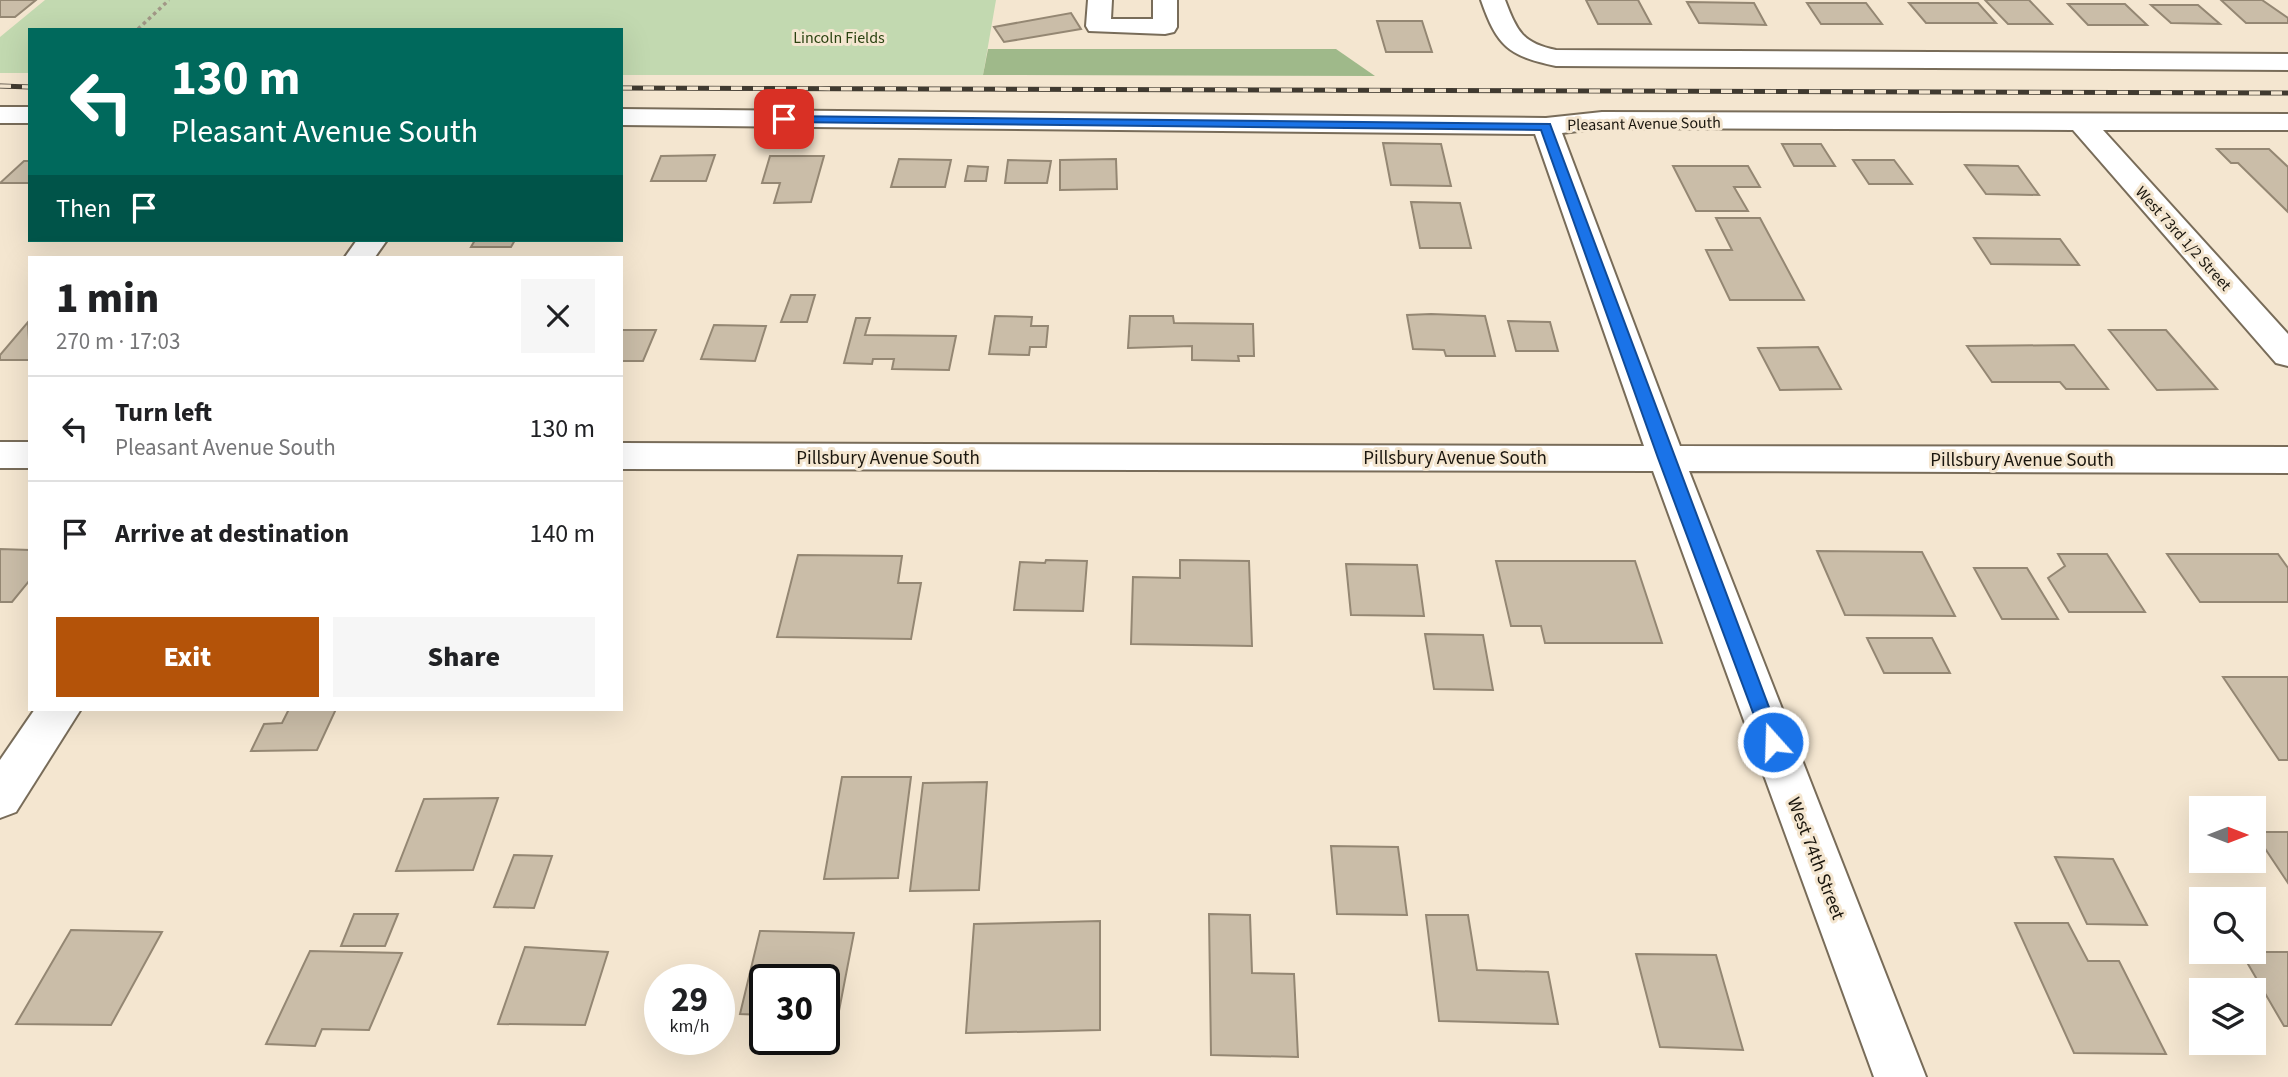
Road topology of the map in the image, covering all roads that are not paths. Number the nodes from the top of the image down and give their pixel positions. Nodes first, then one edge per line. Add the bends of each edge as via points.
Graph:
1 (1100, 0) edge
2 (1165, 0) edge
3 (1493, 0) edge
4 (2288, 62) edge
5 (0, 115) edge
6 (28, 115) edge
7 (623, 117) edge
8 (2080, 121) junction
9 (2288, 121) edge
10 (1546, 126) junction
11 (2288, 355) edge
12 (0, 455) edge
13 (28, 455) edge
14 (623, 456) edge
15 (1666, 458) junction
16 (2288, 460) edge
17 (58, 711) edge
18 (0, 798) edge
19 (1900, 1077) edge

1 - 2 street via 1098,26 1166,27
3 - 4 street via 1512,43 1556,58
5 - 6 street
7 - 10 street, Pleasant Avenue South
8 - 9 street, Pleasant Avenue South
8 - 10 street, Pleasant Avenue South via 1602,120
8 - 11 street, West 73rd 1/2 Street
10 - 15 street, West 74th Street
12 - 13 street
14 - 15 street, Pillsbury Avenue South
15 - 16 street, Pillsbury Avenue South
15 - 19 street, West 74th Street
17 - 18 street

